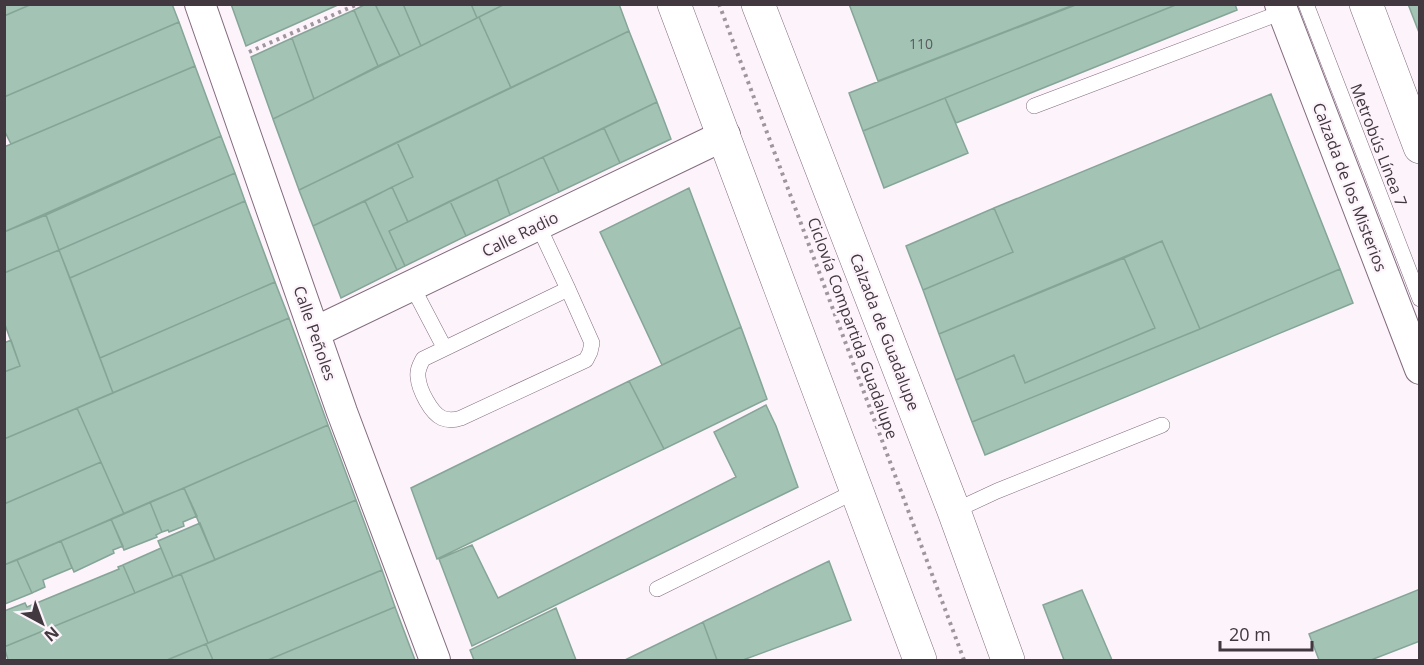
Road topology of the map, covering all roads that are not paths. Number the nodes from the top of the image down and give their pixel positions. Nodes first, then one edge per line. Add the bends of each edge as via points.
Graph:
1 (200, 4) edge
2 (675, 4) edge
3 (758, 4) edge
4 (1366, 4) edge
5 (1293, 6) edge
6 (1034, 106) dead end
7 (725, 135) junction
8 (1419, 147) edge
9 (538, 225) junction
10 (412, 286) junction
11 (568, 289) junction
12 (1419, 299) edge
13 (315, 332) junction
14 (444, 347) junction
15 (1419, 369) edge
16 (1162, 425) dead end
17 (858, 490) junction
18 (954, 511) junction
19 (657, 589) dead end
20 (435, 660) edge
21 (920, 660) edge
22 (1008, 660) edge

1 - 13 street, Calle Peñoles
2 - 7 main road
3 - 18 main road, Calzada de Guadalupe
4 - 8 main road
5 - 6 lane
5 - 12 lane, Metrobús Línea 7
5 - 15 street, Calzada de los Misterios
7 - 9 street, Calle Radio
7 - 17 main road
9 - 10 street, Calle Radio
9 - 11 lane
10 - 13 street, Calle Radio
10 - 14 lane
11 - 14 lane
11 - 14 lane via 592,343 586,360 453,420 437,415 417,376 423,359
13 - 20 street, Calle Peñoles
16 - 18 lane
17 - 19 lane
17 - 21 main road
18 - 22 main road, Calzada de Guadalupe

